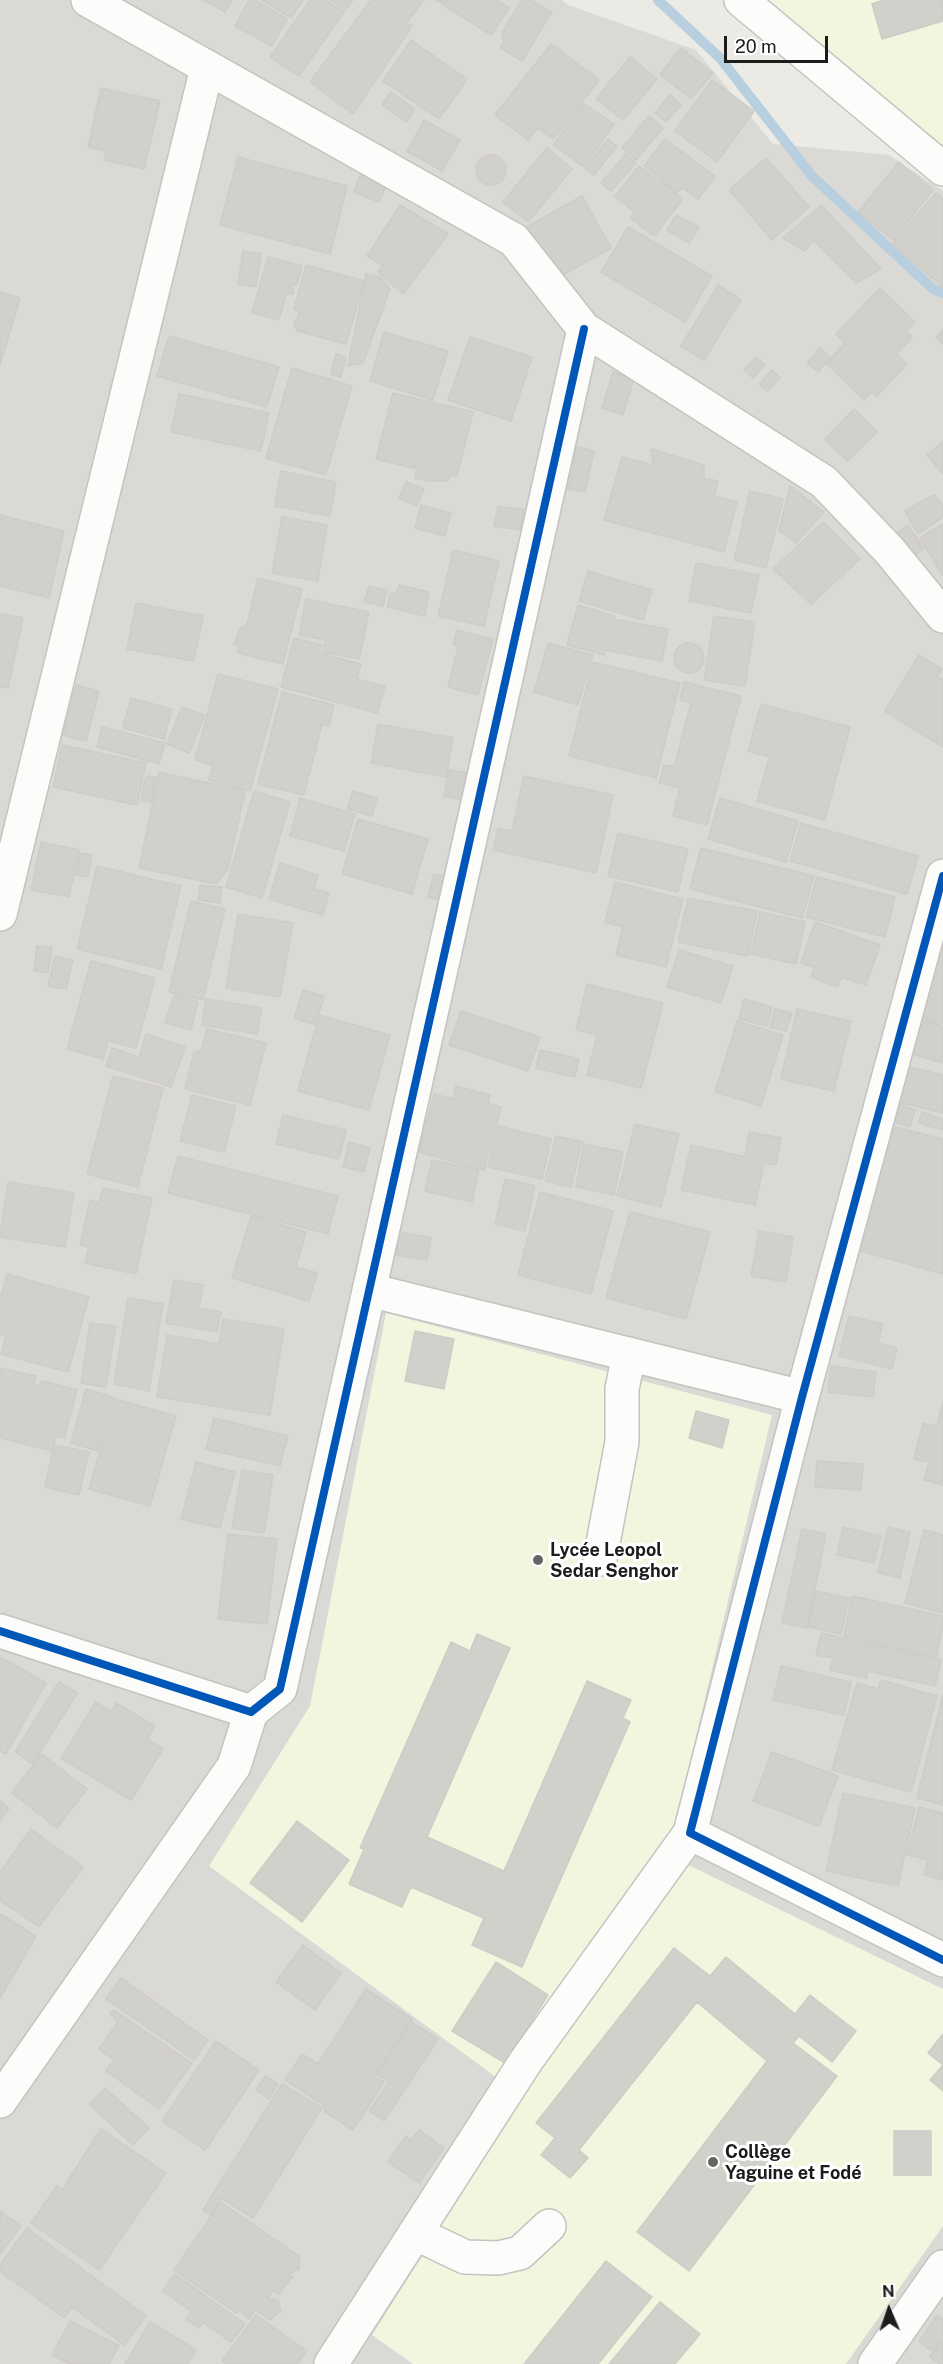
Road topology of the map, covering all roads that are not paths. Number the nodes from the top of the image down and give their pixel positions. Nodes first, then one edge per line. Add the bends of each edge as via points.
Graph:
1 (88, 0) edge
2 (741, 0) edge
3 (207, 68) junction
4 (943, 169) edge
5 (584, 329) junction
6 (943, 616) edge
7 (943, 876) edge
8 (0, 914) edge
9 (369, 1290) junction
10 (629, 1354) junction
11 (802, 1396) junction
12 (600, 1559) dead end
13 (0, 1630) edge
14 (251, 1712) junction
15 (690, 1833) junction
16 (943, 1960) edge
17 (0, 2101) edge
18 (549, 2226) dead end
19 (415, 2233) junction
20 (943, 2267) edge
21 (331, 2364) edge
22 (875, 2364) edge

1 - 3 street
2 - 4 street
3 - 5 street via 514,240
3 - 8 street
5 - 6 street via 824,482 889,550
5 - 9 street
7 - 11 street
9 - 10 street
9 - 14 street via 280,1689
10 - 11 street
10 - 12 street via 622,1389 622,1442
11 - 15 street
13 - 14 street
14 - 17 street via 234,1766
15 - 16 street
15 - 19 street via 526,2061
18 - 19 street via 520,2253 498,2259 465,2257
19 - 21 street
20 - 22 street

